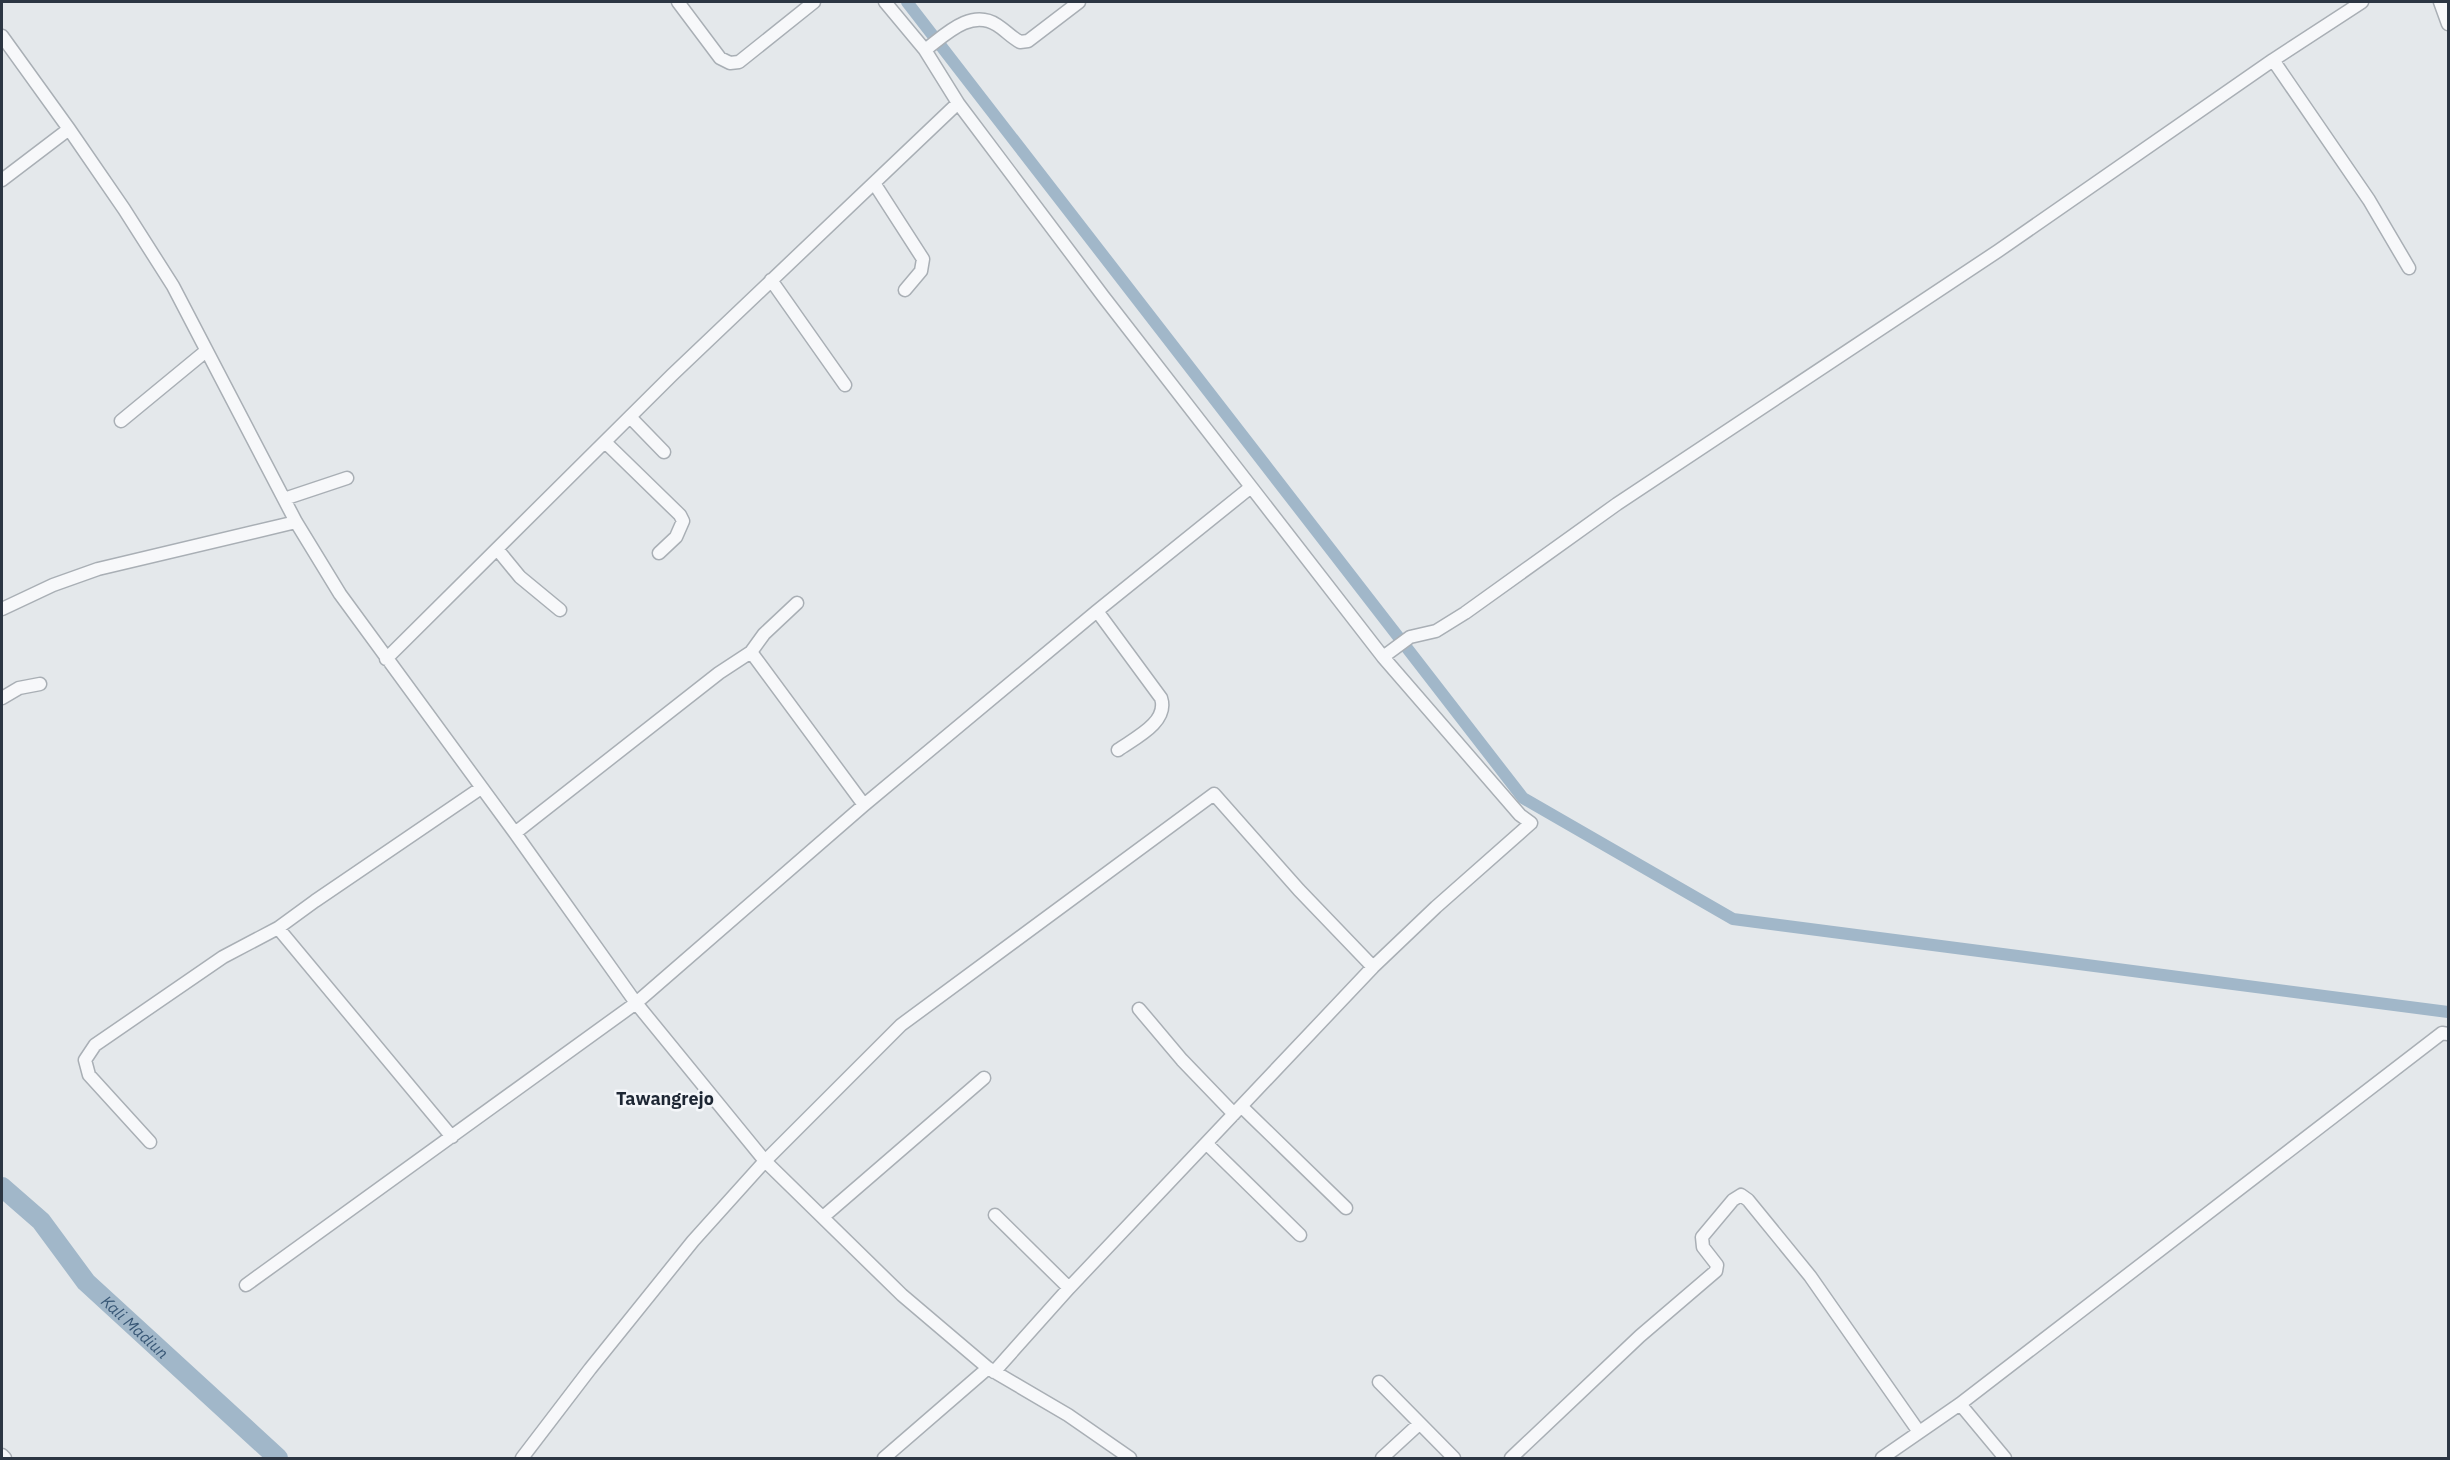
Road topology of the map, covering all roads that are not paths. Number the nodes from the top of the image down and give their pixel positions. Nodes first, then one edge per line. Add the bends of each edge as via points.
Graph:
1 (678, 2) edge
2 (814, 2) edge
3 (885, 2) edge
4 (1078, 2) edge
5 (2362, 2) edge
6 (2440, 2) edge
7 (2448, 24) edge
8 (2, 36) edge
9 (927, 49) junction
10 (2273, 60) junction
11 (958, 103) junction
12 (69, 129) junction
13 (2, 180) edge
14 (874, 183) junction
15 (2409, 268) dead end
16 (771, 280) junction
17 (905, 290) dead end
18 (206, 351) junction
19 (845, 385) dead end
20 (630, 417) junction
21 (121, 421) dead end
22 (605, 442) junction
23 (664, 452) dead end
24 (347, 478) dead end
25 (1251, 487) junction
26 (284, 499) junction
27 (296, 522) junction
28 (497, 549) junction
29 (659, 553) dead end
30 (797, 603) dead end
31 (2, 609) edge
32 (560, 610) dead end
33 (1097, 610) junction
34 (751, 652) junction
35 (1386, 654) junction
36 (387, 659) junction
37 (40, 684) dead end
38 (2, 698) edge
39 (1118, 750) dead end
40 (481, 788) junction
41 (864, 805) junction
42 (515, 834) junction
43 (278, 928) junction
44 (1373, 967) junction
45 (636, 1003) junction
46 (1139, 1009) dead end
47 (2448, 1034) edge
48 (984, 1078) dead end
49 (1238, 1110) junction
50 (452, 1137) junction
51 (150, 1142) dead end
52 (1207, 1144) junction
53 (765, 1161) junction
54 (1346, 1208) dead end
55 (995, 1215) dead end
56 (823, 1217) junction
57 (1300, 1236) dead end
58 (246, 1285) dead end
59 (1069, 1288) junction
60 (991, 1370) junction
61 (1379, 1382) dead end
62 (1960, 1404) junction
63 (1419, 1424) junction
64 (1919, 1432) junction
65 (2, 1455) edge
66 (5, 1458) edge
67 (522, 1458) edge
68 (884, 1458) edge
69 (1130, 1458) edge
70 (1382, 1458) edge
71 (1454, 1458) edge
72 (1511, 1458) edge
73 (1882, 1458) edge
74 (2005, 1458) edge

1 - 2 street via 720,58 733,63
3 - 9 street
4 - 9 street via 1028,41 1020,42 997,25 975,18
5 - 10 street
6 - 7 street
8 - 12 street
9 - 11 street
10 - 15 street via 2369,200
10 - 35 street via 1998,251 1617,504 1465,613 1436,630 1410,638
11 - 14 street
11 - 25 street
12 - 13 street
12 - 18 street via 173,286
14 - 16 street
14 - 17 street via 923,259 921,271
16 - 19 street
16 - 20 street
18 - 21 street
18 - 26 street
20 - 22 street
20 - 23 street
22 - 28 street
22 - 29 street via 683,520 676,537
24 - 26 street
25 - 33 street
25 - 35 street
26 - 27 street
27 - 31 street via 98,569
27 - 36 street via 340,594
28 - 32 street via 520,577
28 - 36 street
30 - 34 street
33 - 39 street via 1163,705 1158,720
33 - 41 street
34 - 41 street
34 - 42 street
35 - 44 street via 1531,823
36 - 40 street
37 - 38 street via 19,688
40 - 42 street
40 - 43 street
41 - 45 street
42 - 45 street
43 - 50 street
43 - 51 street via 223,957 95,1045 85,1060 89,1075
44 - 49 street
44 - 53 street via 1214,794 902,1025
45 - 50 street
45 - 53 street
46 - 49 street via 1182,1060
47 - 62 street via 2442,1033
48 - 56 street
49 - 52 street
49 - 54 street
50 - 58 street
52 - 57 street
52 - 59 street
53 - 56 street
53 - 67 street via 693,1241
55 - 59 street
56 - 60 street via 902,1295
59 - 60 street
60 - 68 street
60 - 69 street via 1068,1415
61 - 63 street
62 - 64 street
62 - 74 street
63 - 70 street
63 - 71 street
64 - 72 street via 1810,1276 1741,1195 1702,1237 1703,1247 1717,1265 1716,1271 1640,1336
64 - 73 street
65 - 66 street

